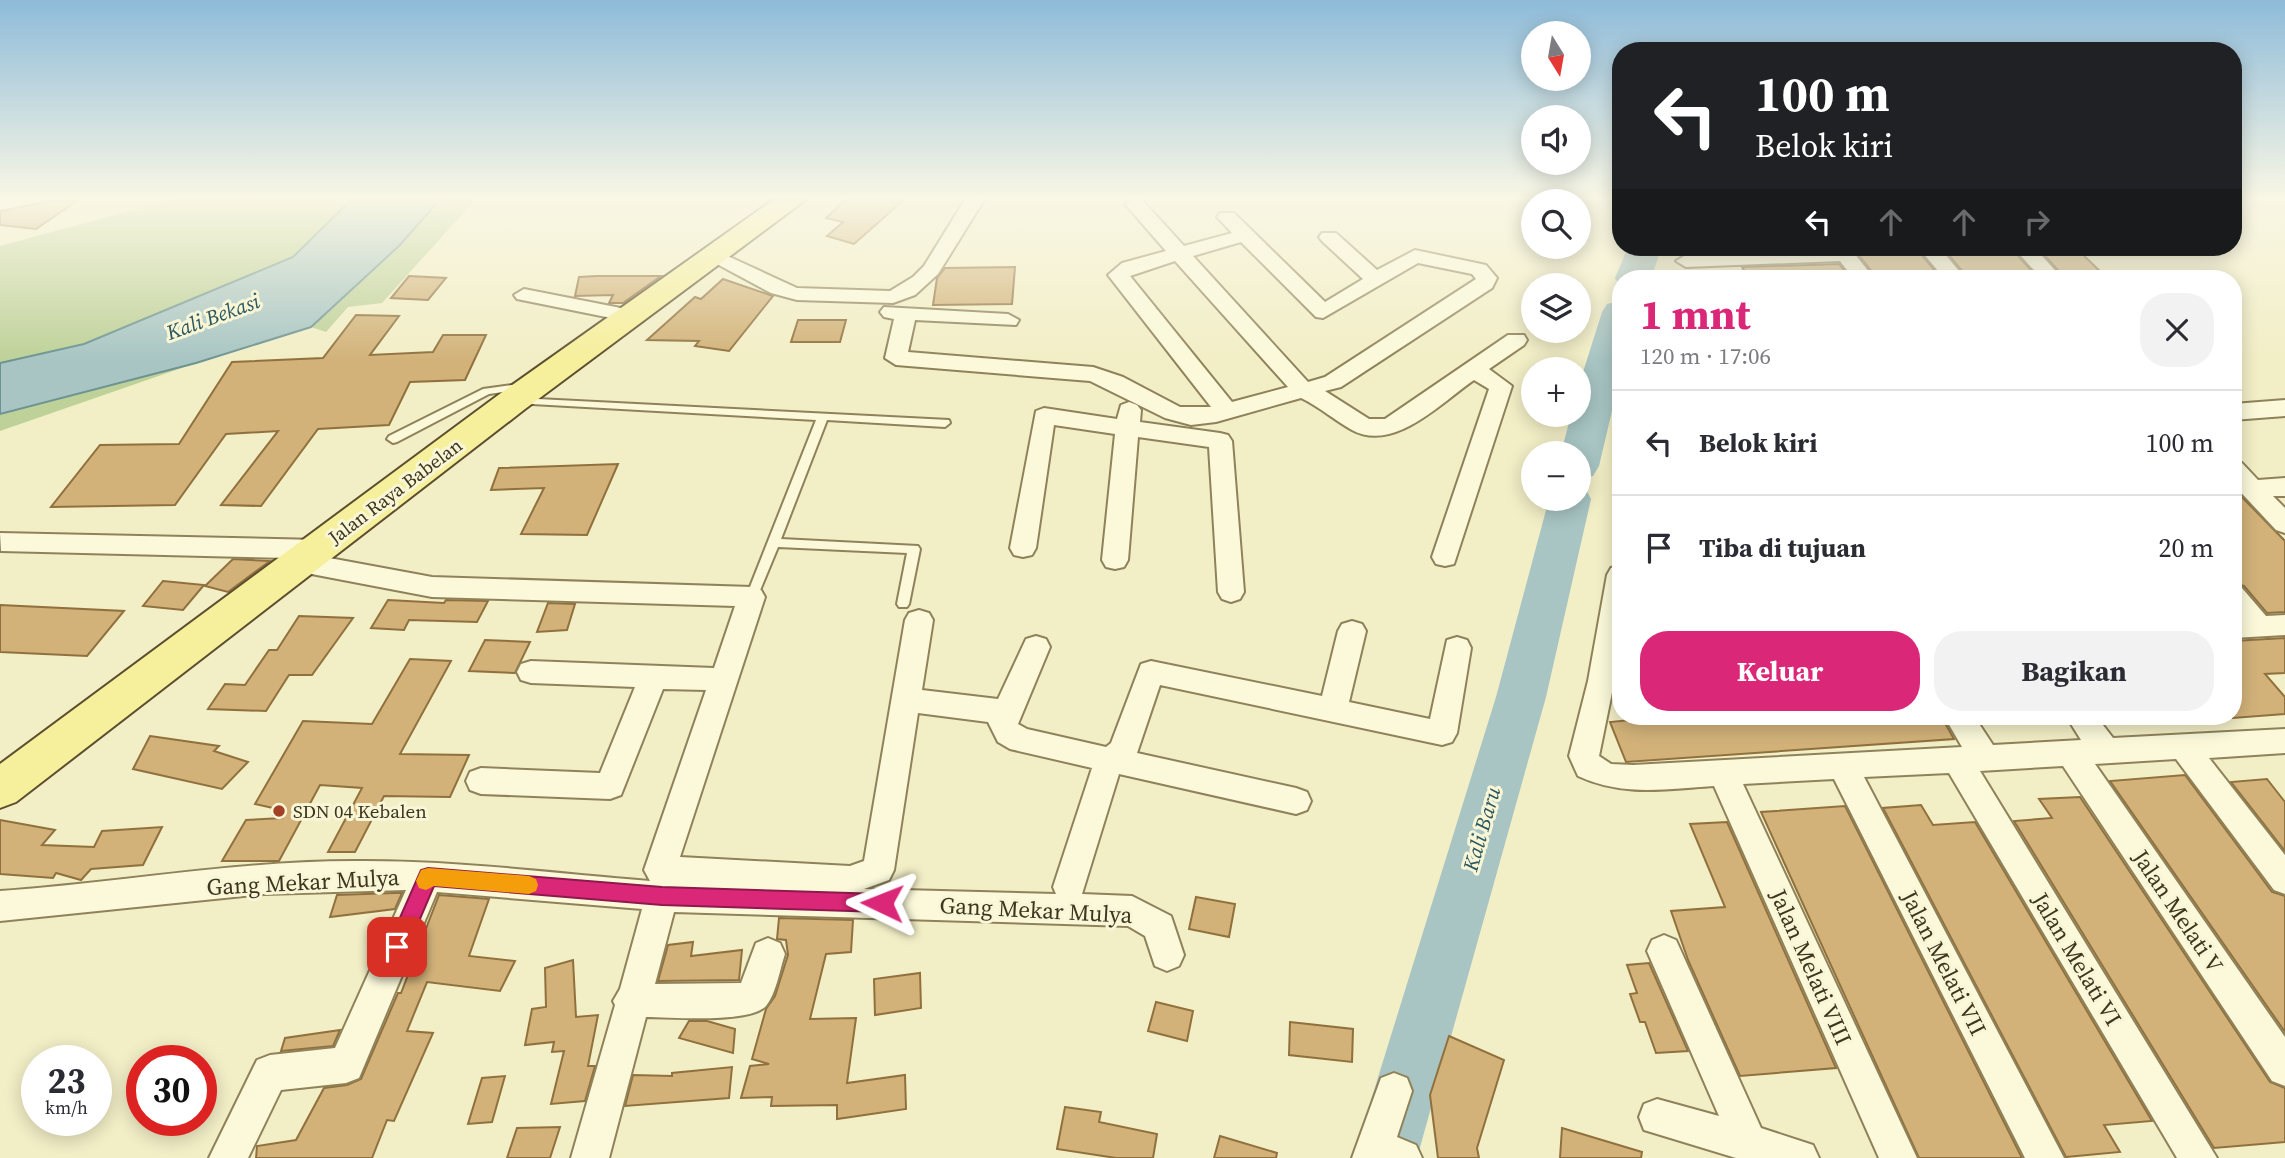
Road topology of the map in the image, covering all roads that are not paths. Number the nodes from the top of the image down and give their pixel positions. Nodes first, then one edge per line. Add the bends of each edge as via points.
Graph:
1 (721, 252) edge
2 (940, 252) edge
3 (1183, 252) edge
4 (1262, 252) edge
5 (1345, 252) edge
6 (1180, 253) junction
7 (1772, 256) edge
8 (1846, 256) edge
9 (1936, 256) edge
10 (2031, 256) edge
11 (714, 257) junction
12 (1687, 262) edge
13 (1857, 270) edge
14 (1948, 270) edge
15 (2045, 270) edge
16 (1376, 280) junction
17 (797, 294) junction
18 (524, 295) dead end
19 (906, 313) junction
20 (631, 316) junction
21 (1008, 320) dead end
22 (1516, 340) dead end
23 (1473, 370) junction
24 (1303, 390) junction
25 (1131, 391) junction
26 (524, 394) junction
27 (2285, 408) edge
28 (1227, 411) junction
29 (2242, 411) edge
30 (823, 417) junction
31 (945, 423) dead end
32 (1128, 427) junction
33 (393, 439) dead end
34 (2242, 478) edge
35 (2285, 488) edge
36 (2252, 489) junction
37 (2285, 524) edge
38 (1, 542) edge
39 (774, 543) junction
40 (1023, 548) dead end
41 (310, 555) junction
42 (1445, 557) dead end
43 (1115, 560) dead end
44 (1231, 592) dead end
45 (752, 597) junction
46 (2242, 603) edge
47 (911, 612) joint
48 (2273, 626) edge
49 (2242, 628) edge
50 (1352, 631) dead end
51 (1036, 647) dead end
52 (1457, 648) dead end
53 (531, 672) dead end
54 (653, 677) junction
55 (724, 680) junction
56 (1611, 681) edge
57 (906, 700) junction
58 (1333, 710) junction
59 (1005, 712) junction
60 (1961, 725) edge
61 (2086, 725) edge
62 (2285, 741) edge
63 (2184, 747) junction
64 (2106, 752) junction
65 (2071, 754) junction
66 (1110, 760) junction
67 (1971, 760) junction
68 (1843, 767) junction
69 (1724, 775) junction
70 (481, 781) dead end
71 (0, 789) edge
72 (1296, 800) dead end
73 (428, 876) junction
74 (2285, 880) edge
75 (668, 883) junction
76 (1069, 887) dead end
77 (0, 906) edge
78 (1664, 951) dead end
79 (768, 954) dead end
80 (1167, 955) dead end
81 (631, 1000) junction
82 (2285, 1068) edge
83 (1394, 1091) dead end
84 (1657, 1117) dead end
85 (1751, 1146) junction
86 (1385, 1153) edge
87 (228, 1158) edge
88 (590, 1158) edge
89 (1800, 1158) edge
90 (1898, 1158) edge
91 (2045, 1158) edge
92 (2198, 1158) edge

1 - 11 main road, Jalan Raya Babelan
2 - 17 street via 917,287 884,298
3 - 6 street
4 - 16 street via 1323,312
5 - 16 street
6 - 24 street
6 - 28 street via 1129,267 1118,275
7 - 12 street
8 - 13 street
9 - 14 street
10 - 15 street
11 - 17 street
11 - 20 main road, Jalan Raya Babelan
16 - 24 street via 1415,256 1479,269 1487,278 1485,284 1333,382
17 - 19 street via 808,306
18 - 20 street
19 - 21 street
19 - 25 street via 896,358 1093,374
20 - 26 main road, Jalan Raya Babelan
22 - 23 street
23 - 24 street via 1393,425 1375,431 1357,425 1335,406
23 - 42 street via 1501,386
24 - 28 street
25 - 28 street via 1173,413 1191,416
25 - 32 street
26 - 30 lane
26 - 33 lane via 507,386 487,391
26 - 41 main road, Jalan Raya Babelan
27 - 29 street
30 - 31 lane
30 - 39 lane
32 - 40 street via 1045,416
32 - 43 street
32 - 44 street via 1220,441
34 - 36 street
35 - 36 street
36 - 37 street
38 - 41 street
39 - 45 lane
39 - 47 lane via 914,549
41 - 45 street via 455,589
41 - 71 main road, Jalan Raya Babelan
45 - 55 street
46 - 48 street
47 - 57 street
48 - 49 street
50 - 58 street
51 - 59 street
52 - 58 street via 1442,733
53 - 54 street
54 - 55 street
54 - 70 street via 610,786
55 - 75 street via 660,870
56 - 69 street via 1584,756 1590,767 1608,776 1633,778
57 - 59 street
57 - 75 street via 878,870 850,880
58 - 66 street via 1151,672 1123,751
59 - 66 street via 1002,723 1020,740
60 - 67 street, Jalan Melati VI
61 - 64 street
62 - 63 street
63 - 64 street
63 - 74 street
64 - 65 street
65 - 67 street
65 - 82 street, Jalan Melati V
66 - 72 street
66 - 76 street
67 - 68 street
67 - 92 street, Jalan Melati VI
68 - 69 street
68 - 91 street, Jalan Melati VII
69 - 90 street, Jalan Melati VIII
73 - 75 street, Gang Mekar Mulya
73 - 77 street, Gang Mekar Mulya via 351,875
73 - 87 street via 346,1065 270,1073
75 - 80 street, Gang Mekar Mulya via 1132,911 1159,927
75 - 81 street
78 - 85 street
79 - 81 street via 755,993 747,999
81 - 88 street
83 - 86 street
84 - 85 street
85 - 89 street

